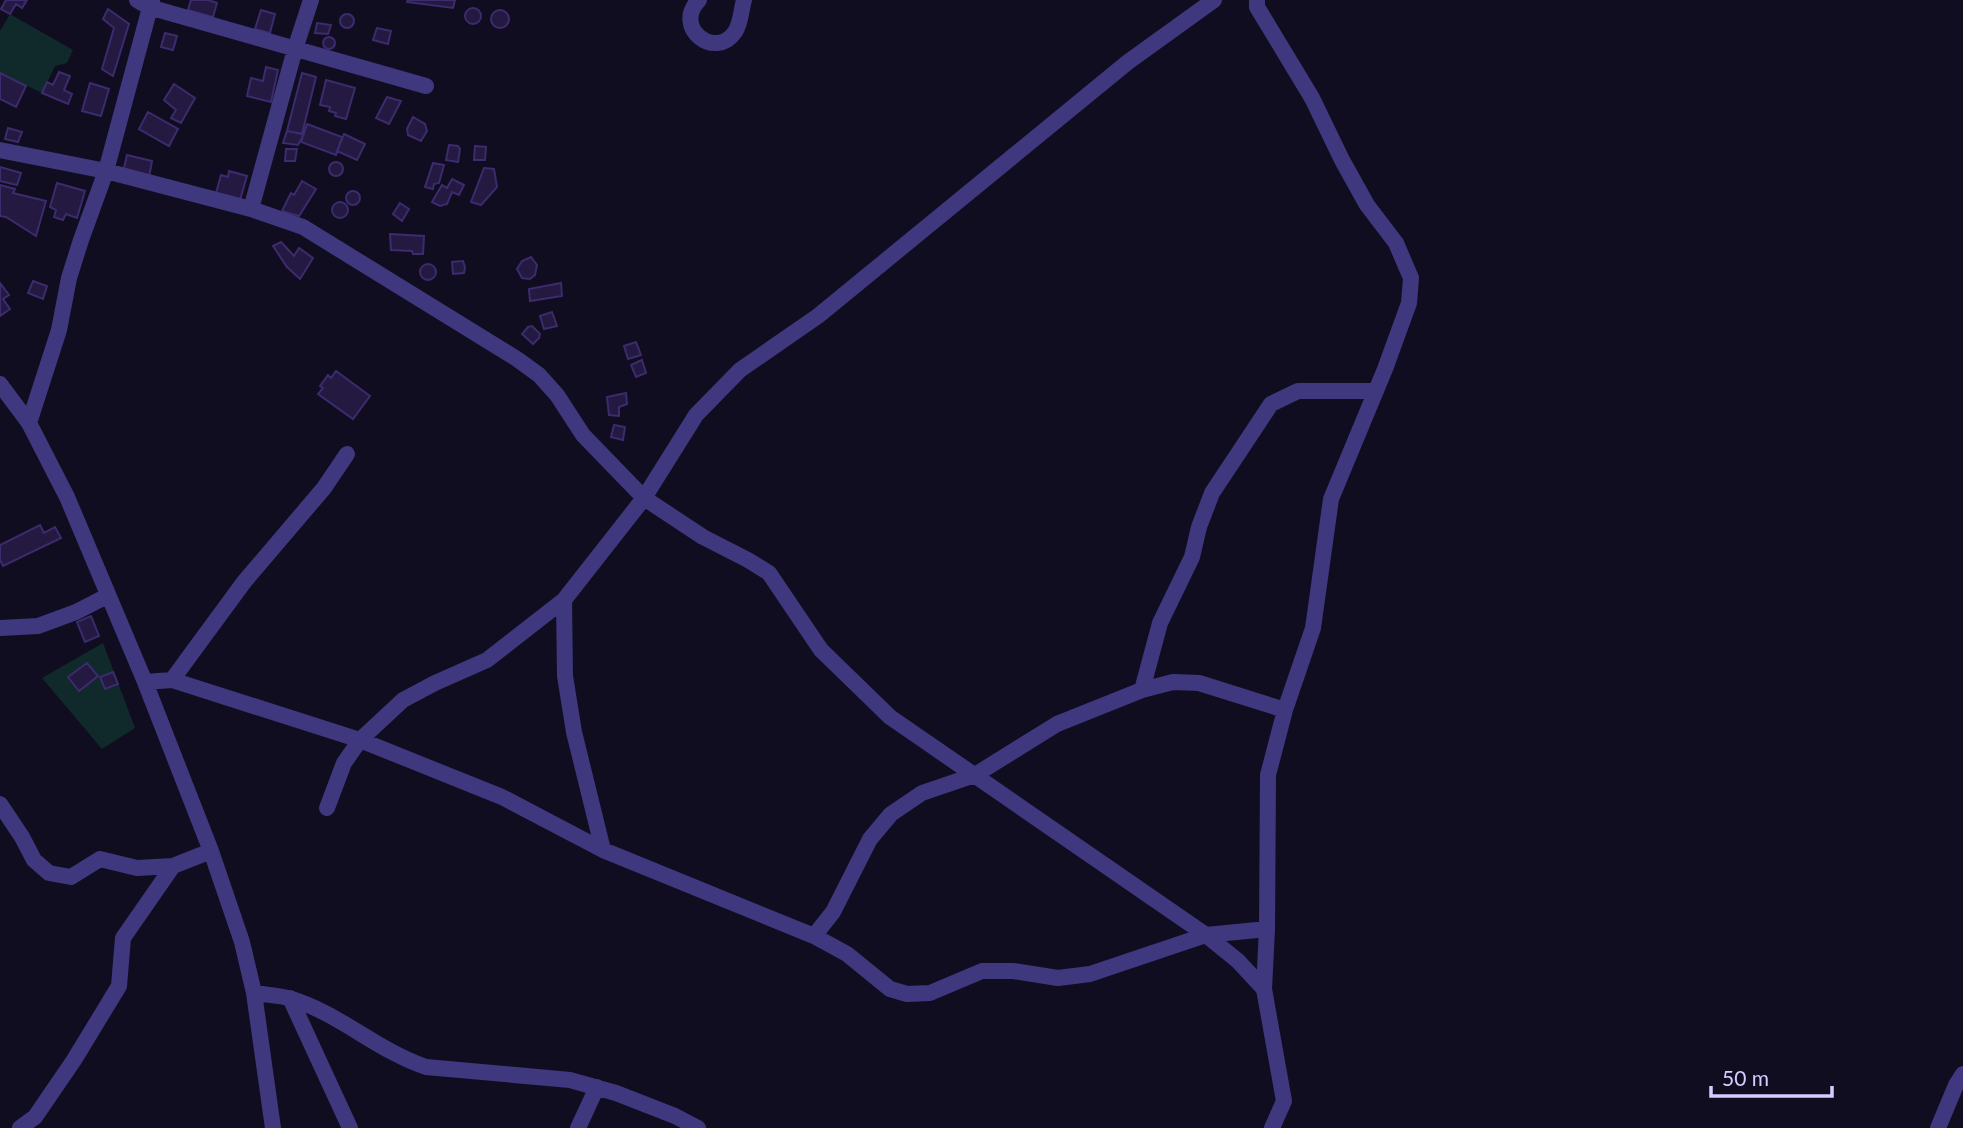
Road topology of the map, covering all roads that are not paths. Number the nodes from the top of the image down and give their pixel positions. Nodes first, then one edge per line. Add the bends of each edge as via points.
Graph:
1 (311, 0) edge
2 (699, 0) edge
3 (744, 0) edge
4 (1214, 0) edge
5 (1257, 0) edge
6 (146, 2) edge
7 (295, 49) junction
8 (426, 86) dead end
9 (0, 150) edge
10 (106, 172) junction
11 (251, 209) junction
12 (0, 384) edge
13 (1376, 391) junction
14 (29, 423) junction
15 (347, 454) dead end
16 (643, 498) junction
17 (107, 596) junction
18 (564, 600) junction
19 (0, 628) edge
20 (172, 680) junction
21 (145, 682) junction
22 (1142, 690) junction
23 (1284, 710) junction
24 (360, 740) junction
25 (975, 775) junction
26 (0, 804) edge
27 (327, 808) dead end
28 (603, 850) junction
29 (211, 851) junction
30 (173, 866) junction
31 (1267, 929) junction
32 (1206, 935) junction
33 (814, 936) junction
34 (1264, 989) junction
35 (254, 993) junction
36 (290, 998) junction
37 (1963, 1074) edge
38 (597, 1087) junction
39 (20, 1128) edge
40 (273, 1128) edge
41 (350, 1128) edge
42 (578, 1128) edge
43 (698, 1128) edge
44 (1272, 1128) edge
45 (1938, 1128) edge

1 - 7 street
2 - 3 street via 691,12 691,26 699,38 718,43 735,32
4 - 16 street via 1128,62 818,316 740,370 696,415
5 - 13 street via 1367,205 1396,243 1411,278 1409,303
6 - 7 street
6 - 10 street
7 - 8 street
7 - 11 street
9 - 10 street
10 - 11 street
10 - 14 street via 69,278 59,330
11 - 16 street via 303,227 539,375 583,435
12 - 14 street
13 - 22 street via 1298,391 1271,404 1212,492 1192,556 1160,623
13 - 23 street via 1331,499 1313,628
14 - 17 street via 67,498
15 - 20 street
16 - 18 street
16 - 25 street via 769,573 821,650 851,680 890,717
17 - 19 street via 38,626
17 - 21 street
18 - 24 street via 487,660 403,700
18 - 28 street via 565,677
20 - 21 street
20 - 24 street
21 - 29 street
22 - 23 street via 1173,682 1199,682
22 - 25 street via 1057,724
23 - 31 street via 1268,775
24 - 27 street via 344,763
24 - 28 street via 502,797
25 - 32 street
25 - 33 street via 922,793 891,814 870,839 833,912
26 - 30 street via 34,860 49,873 71,877 100,859 137,868
28 - 33 street
29 - 30 street
29 - 35 street
30 - 39 street via 123,938 119,986 35,1118
31 - 32 street
31 - 34 street
32 - 33 street via 1090,974 1058,978 982,971 930,993 907,994 890,989 847,954
32 - 34 street
34 - 44 street via 1284,1101
35 - 36 street
35 - 40 street
36 - 38 street via 426,1067 570,1080
36 - 41 street
37 - 45 street
38 - 42 street
38 - 43 street

